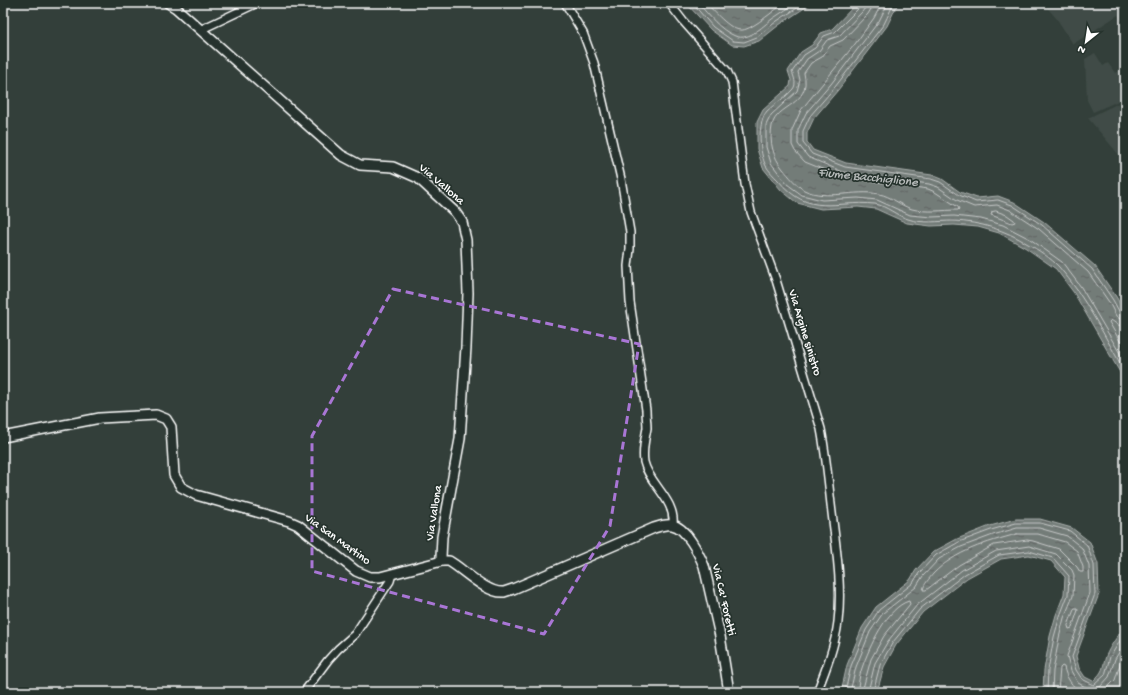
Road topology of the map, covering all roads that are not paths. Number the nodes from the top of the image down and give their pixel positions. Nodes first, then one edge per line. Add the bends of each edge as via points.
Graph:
1 (168, 3) edge
2 (257, 3) edge
3 (565, 3) edge
4 (669, 3) edge
5 (200, 30) junction
6 (3, 437) edge
7 (673, 525) junction
8 (442, 561) junction
9 (392, 574) junction
10 (304, 692) edge
11 (728, 692) edge
12 (817, 692) edge

1 - 5 street, Via Vallona
2 - 5 street
3 - 7 street via 583,32 594,63 619,172 630,232 630,295 646,410 644,463 672,511
4 - 12 street, Via Argine sinistro via 727,71 732,82 751,212 776,280 822,430 838,566 839,609 830,660
5 - 8 street, Via Vallona via 341,155 360,165 393,167 418,178 455,212 462,222 466,240 468,293 466,347 460,439 442,537
6 - 9 street, Via San Martino via 100,418 150,415 162,417 169,423 172,432 174,475 187,492 298,525 363,575 380,577
7 - 8 street via 666,524 654,528 503,592 485,587 454,564
7 - 11 street, Via Ca' Foretti via 684,532 704,566 720,636
8 - 9 street, Via San Martino
9 - 10 street via 355,634 328,660

